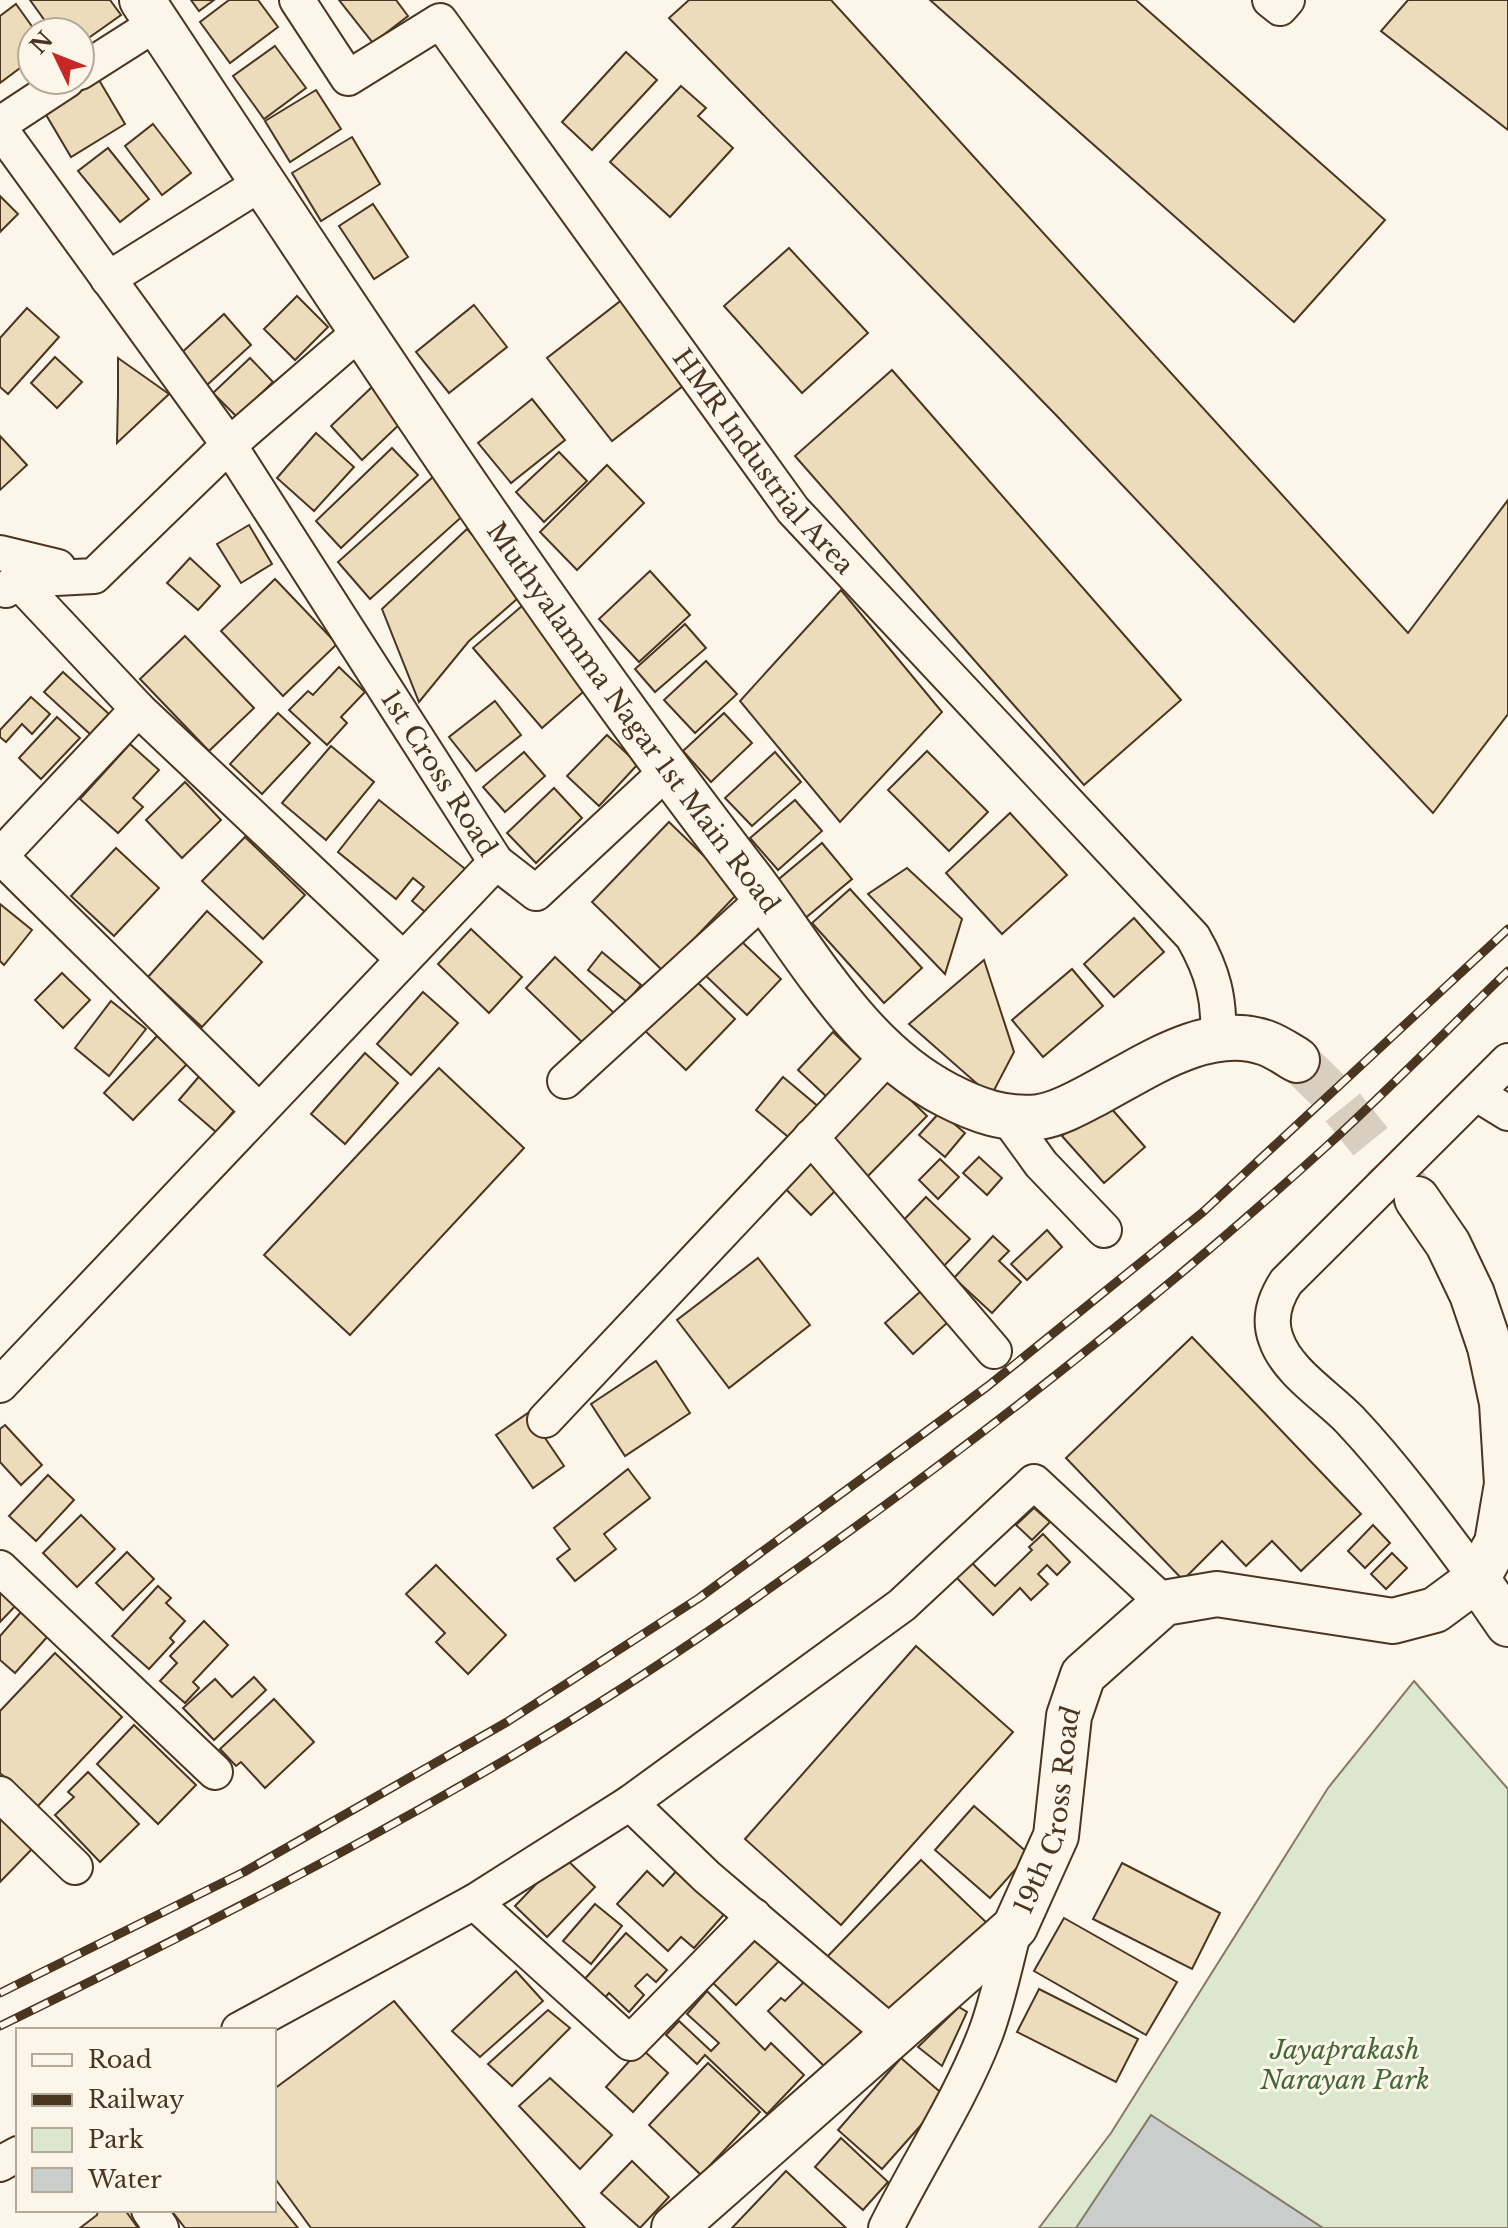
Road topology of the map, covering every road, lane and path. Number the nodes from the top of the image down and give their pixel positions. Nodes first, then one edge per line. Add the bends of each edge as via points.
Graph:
1 (297, 0) edge
2 (1270, 0) edge
3 (1287, 0) edge
4 (149, 11) edge
5 (96, 58) edge
6 (44, 96) edge
7 (0, 126) edge
8 (263, 182) junction
9 (108, 279) junction
10 (362, 330) junction
11 (229, 445) junction
12 (5, 566) edge
13 (138, 709) junction
14 (667, 771) junction
15 (496, 862) junction
16 (765, 898) junction
17 (403, 959) junction
18 (1218, 1039) junction
19 (890, 1054) junction
20 (1297, 1060) tunnel mouth
21 (1508, 1061) edge
22 (565, 1081) dead end
23 (1477, 1094) junction
24 (257, 1109) junction
25 (1508, 1113) edge
26 (1007, 1117) junction
27 (811, 1137) junction
28 (1417, 1199) tunnel mouth
29 (1104, 1230) dead end
30 (994, 1351) dead end
31 (0, 1385) edge
32 (545, 1420) dead end
33 (1494, 1559) edge
34 (0, 1568) edge
35 (1164, 1603) junction
36 (1508, 1624) edge
37 (215, 1772) dead end
38 (0, 1794) edge
39 (630, 1803) junction
40 (75, 1867) dead end
41 (474, 1902) junction
42 (754, 1916) junction
43 (1015, 1927) junction
44 (243, 2028) edge
45 (894, 2036) junction
46 (674, 2228) edge
47 (886, 2228) edge

1 - 18 street, HMR Industrial Area via 348,78 440,21 793,510 1193,937 1210,968 1219,1002
2 - 3 street via 1280,8
4 - 5 street
4 - 8 street, Muthyalamma Nagar 1st Main Road
6 - 7 street
7 - 9 street, 1st Cross Road
8 - 9 street
8 - 10 street, Muthyalamma Nagar 1st Main Road
9 - 11 street, 1st Cross Road
10 - 11 street
10 - 14 street, Muthyalamma Nagar 1st Main Road
11 - 12 street via 94,576
11 - 15 street, 1st Cross Road
12 - 13 street
13 - 17 street
13 - 24 street via 0,856
14 - 15 street via 536,893
14 - 16 street, Muthyalamma Nagar 1st Main Road
15 - 17 street, 1st Cross Road
16 - 19 street, Muthyalamma Nagar 1st Main Road via 865,1032
16 - 22 street
17 - 24 street, 1st Cross Road
18 - 20 street, Muthyalamma Nagar 1st Main Road via 1268,1043
18 - 26 street, Muthyalamma Nagar 1st Main Road via 1171,1053 1042,1117
19 - 26 street, Muthyalamma Nagar 1st Main Road via 938,1091
19 - 27 street
21 - 23 street
23 - 25 street
23 - 33 street via 1286,1282 1275,1299 1272,1321 1286,1357
24 - 31 street, 1st Cross Road
26 - 29 street via 1041,1164
27 - 30 street
27 - 32 street
28 - 33 street via 1448,1244 1472,1294 1502,1403 1507,1484
33 - 35 street via 1435,1610 1393,1621 1217,1594
33 - 36 street
34 - 37 street
35 - 39 street via 1034,1482 902,1605
35 - 43 street, 19th Cross Road via 1083,1675 1069,1716 1056,1836
38 - 40 street
39 - 41 street
39 - 42 street
41 - 42 street via 630,2043
41 - 44 street
42 - 45 street
43 - 45 street, 19th Cross Road
43 - 47 street via 986,2033
45 - 46 street, 19th Cross Road

